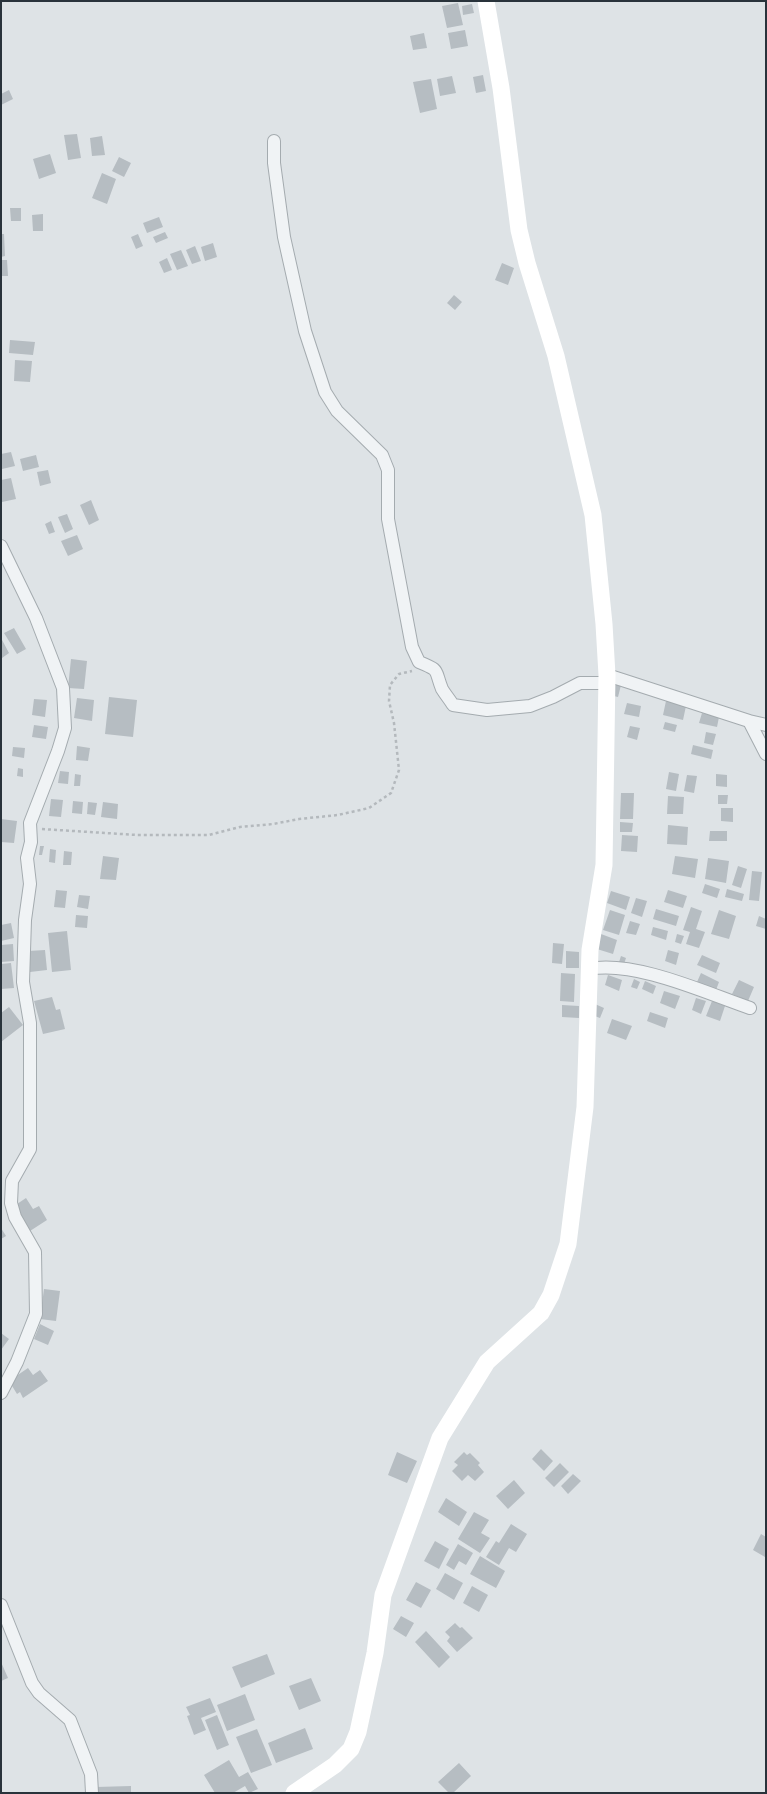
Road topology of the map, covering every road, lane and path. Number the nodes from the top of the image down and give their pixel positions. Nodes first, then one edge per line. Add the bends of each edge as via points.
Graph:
1 (486, 1) edge
2 (274, 141) dead end
3 (1, 546) edge
4 (416, 672) dead end
5 (607, 679) junction
6 (749, 721) junction
7 (766, 725) edge
8 (766, 754) edge
9 (30, 830) junction
10 (589, 969) junction
11 (750, 1008) dead end
12 (1, 1393) edge
13 (1, 1605) edge
14 (92, 1793) edge
15 (294, 1793) edge

1 - 5 street via 501,88 519,230 556,356 593,515
2 - 5 street via 274,163 284,237 305,331 325,392 337,411 382,456 388,470 388,519 412,647 419,662 431,666 439,673 442,689 453,705 486,710 530,706 580,683
3 - 9 street via 36,618 63,688 65,728 30,823
4 - 9 path via 399,674 390,685 389,701 399,770 391,793 370,808 338,815 240,827 209,835 137,835 48,828
5 - 6 street
5 - 10 street via 604,865
6 - 7 street
6 - 8 street
9 - 12 street via 30,884 25,920 23,982 30,1023 30,1149 12,1181 11,1202 15,1217 35,1252 36,1314 17,1362
10 - 11 street via 611,967 638,971
10 - 15 street via 585,1107 568,1244 551,1295 541,1313 487,1362 440,1438 383,1595 375,1653 358,1732 351,1749 335,1765
13 - 14 street via 32,1683 39,1693 70,1720 91,1774

